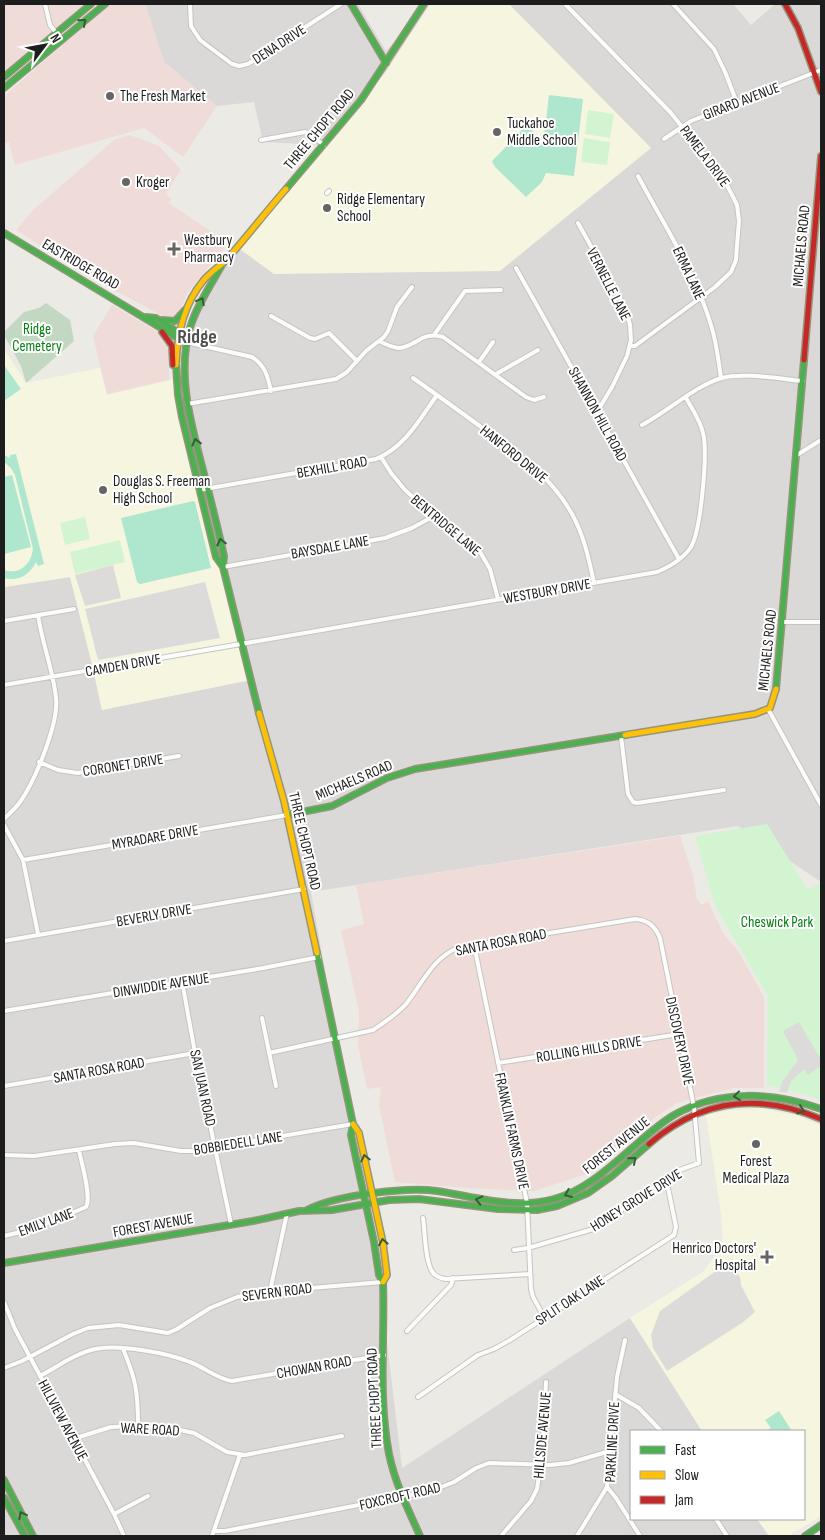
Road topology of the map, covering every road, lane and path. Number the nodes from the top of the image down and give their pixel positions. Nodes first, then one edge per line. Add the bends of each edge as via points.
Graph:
1 (44, 4) edge
2 (91, 4) edge
3 (104, 4) edge
4 (190, 4) edge
5 (341, 4) edge
6 (351, 4) edge
7 (424, 4) edge
8 (565, 4) edge
9 (673, 4) edge
10 (785, 4) edge
11 (56, 33) junction
12 (62, 40) junction
13 (386, 63) junction
14 (821, 70) edge
15 (815, 72) junction
16 (4, 77) edge
17 (4, 88) edge
18 (821, 92) edge
19 (737, 103) junction
20 (682, 126) junction
21 (664, 138) dead end
22 (261, 140) dead end
23 (324, 145) junction
24 (821, 156) edge
25 (638, 176) dead end
26 (578, 224) dead end
27 (4, 233) edge
28 (223, 263) junction
29 (516, 268) dead end
30 (412, 287) dead end
31 (501, 290) dead end
32 (701, 298) junction
33 (188, 307) junction
34 (271, 316) dead end
35 (156, 322) junction
36 (434, 335) junction
37 (179, 336) junction
38 (379, 340) junction
39 (186, 342) junction
40 (493, 342) dead end
41 (630, 346) junction
42 (538, 350) dead end
43 (356, 361) junction
44 (479, 362) junction
45 (175, 373) junction
46 (496, 374) junction
47 (413, 378) dead end
48 (721, 378) junction
49 (803, 381) junction
50 (271, 391) junction
51 (437, 395) junction
52 (544, 397) dead end
53 (686, 398) junction
54 (187, 404) junction
55 (597, 412) junction
56 (642, 425) dead end
57 (821, 440) edge
58 (797, 455) junction
59 (381, 457) junction
60 (208, 489) junction
61 (199, 490) junction
62 (434, 516) junction
63 (679, 559) junction
64 (223, 567) junction
65 (594, 583) junction
66 (498, 600) junction
67 (74, 609) dead end
68 (38, 615) junction
69 (4, 621) edge
70 (782, 622) junction
71 (821, 622) edge
72 (242, 643) junction
73 (53, 677) junction
74 (4, 685) edge
75 (768, 709) junction
76 (621, 736) junction
77 (179, 756) dead end
78 (39, 762) junction
79 (724, 790) dead end
80 (821, 805) edge
81 (287, 815) junction
82 (4, 819) edge
83 (4, 825) edge
84 (23, 860) junction
85 (304, 889) junction
86 (649, 923) joint
87 (38, 934) junction
88 (4, 940) edge
89 (474, 945) junction
90 (319, 957) junction
91 (182, 981) junction
92 (4, 1011) edge
93 (262, 1018) dead end
94 (679, 1034) junction
95 (336, 1038) junction
96 (195, 1053) junction
97 (269, 1053) junction
98 (498, 1063) junction
99 (4, 1086) edge
100 (276, 1086) dead end
101 (694, 1106) junction
102 (821, 1109) edge
103 (694, 1114) junction
104 (821, 1118) edge
105 (353, 1124) junction
106 (215, 1148) junction
107 (79, 1150) junction
108 (4, 1155) edge
109 (698, 1163) joint
110 (666, 1178) junction
111 (373, 1194) junction
112 (364, 1196) junction
113 (375, 1202) junction
114 (527, 1203) junction
115 (366, 1204) junction
116 (306, 1210) junction
117 (528, 1211) junction
118 (287, 1214) junction
119 (423, 1218) dead end
120 (231, 1224) junction
121 (4, 1236) edge
122 (528, 1248) junction
123 (514, 1250) dead end
124 (4, 1263) edge
125 (530, 1274) junction
126 (453, 1278) junction
127 (383, 1282) junction
128 (270, 1291) junction
129 (4, 1302) edge
130 (544, 1317) junction
131 (407, 1331) dead end
132 (625, 1340) dead end
133 (123, 1349) junction
134 (384, 1355) junction
135 (30, 1356) junction
136 (4, 1368) edge
137 (40, 1376) junction
138 (546, 1382) dead end
139 (615, 1394) junction
140 (418, 1397) dead end
141 (138, 1426) junction
142 (660, 1430) edge
143 (342, 1436) dead end
144 (73, 1439) junction
145 (610, 1451) junction
146 (240, 1455) junction
147 (541, 1465) junction
148 (4, 1480) edge
149 (607, 1487) junction
150 (148, 1496) dead end
151 (403, 1497) junction
152 (4, 1498) edge
153 (114, 1514) junction
154 (717, 1520) edge
155 (821, 1526) edge
156 (214, 1531) junction
157 (808, 1535) edge
158 (25, 1536) edge
159 (34, 1536) edge
160 (124, 1536) edge
161 (212, 1536) edge
162 (420, 1536) edge
163 (501, 1536) edge
164 (577, 1536) edge
165 (640, 1536) edge
166 (727, 1536) edge

1 - 11 street
2 - 11 main road
12 -> 3 main road
4 - 5 street, DENA DRIVE via 196,35 230,63 239,66 248,64
6 - 13 main road
7 - 13 main road, THREE CHOPT ROAD
8 - 20 street, PAMELA DRIVE
9 - 19 street via 714,49
10 - 15 main road via 794,18
11 - 12 street
11 - 16 main road
12 - 17 main road
13 - 23 main road, THREE CHOPT ROAD
14 - 15 street, GIRARD AVENUE
15 - 18 main road
15 - 19 street, GIRARD AVENUE
19 - 20 street, GIRARD AVENUE
20 - 21 street, GIRARD AVENUE
20 - 32 street, PAMELA DRIVE via 731,191 739,221 734,266
22 - 23 street via 304,132
23 - 28 main road, THREE CHOPT ROAD
24 - 49 main road, MICHAELS ROAD
25 - 32 street, ERMA LANE via 688,266
26 - 41 street, VERNELLE LANE via 626,309
27 - 35 main road, EASTRIDGE ROAD
28 - 33 main road, THREE CHOPT ROAD via 204,279
39 -> 28 main road, THREE CHOPT ROAD via 196,310
29 - 55 street, SHANNON HILL ROAD
30 - 38 street
31 - 36 street via 465,291
32 - 41 street, PAMELA DRIVE via 635,346
32 - 48 street, ERMA LANE via 714,334
33 - 35 main road via 175,320
33 - 37 main road, THREE CHOPT ROAD
34 - 43 street via 310,338 329,333
35 - 37 main road, EASTRIDGE ROAD
35 - 45 main road via 170,343
36 - 38 street via 424,336 400,348
36 - 44 street via 451,341
37 - 39 main road, EASTRIDGE ROAD
37 - 45 main road, THREE CHOPT ROAD
38 - 43 street
39 - 50 street via 252,357 265,370
39 - 54 main road, THREE CHOPT ROAD
40 - 44 street
41 - 55 street via 621,372
42 - 46 street
43 - 50 street via 336,379
44 - 46 street
45 - 61 main road, THREE CHOPT ROAD via 180,411
46 - 52 street via 530,399
47 - 51 street, HANFORD DRIVE
48 - 49 street via 746,376
48 - 53 street
49 - 58 main road, MICHAELS ROAD
50 - 54 street
51 - 59 street, BEXHILL ROAD via 406,438
51 - 65 street, HANFORD DRIVE via 529,462 550,482 580,530
53 - 56 street
53 - 63 street, WESTBURY DRIVE via 700,425 705,450 698,531 691,546
60 -> 54 main road, THREE CHOPT ROAD
55 - 63 street, SHANNON HILL ROAD
57 - 58 street
58 - 70 main road, MICHAELS ROAD
59 - 60 street, BEXHILL ROAD
59 - 62 street, BENTRIDGE LANE via 397,481
60 - 61 street, BEXHILL ROAD
64 -> 60 main road, THREE CHOPT ROAD via 224,556
61 - 64 main road, THREE CHOPT ROAD via 216,556
62 - 64 street, BAYSDALE LANE via 385,538
62 - 66 street, BENTRIDGE LANE via 456,530 484,558
63 - 65 street, WESTBURY DRIVE via 657,572
64 - 72 main road, THREE CHOPT ROAD
65 - 66 street, WESTBURY DRIVE
66 - 72 street, WESTBURY DRIVE
67 - 68 street
68 - 69 street
68 - 73 street
70 - 71 street
70 - 75 main road, MICHAELS ROAD via 776,690
72 - 73 street, CAMDEN DRIVE
72 - 81 main road, THREE CHOPT ROAD
73 - 74 street, CAMDEN DRIVE
73 - 78 street via 56,715
75 - 76 main road, MICHAELS ROAD via 742,717
75 - 80 street
76 - 79 street via 632,802
76 - 81 main road, MICHAELS ROAD via 408,771 378,782 339,804
77 - 78 street, CORONET DRIVE via 78,773 58,770
78 - 82 street via 20,802
81 - 84 street, MYRADARE DRIVE
81 - 85 main road, THREE CHOPT ROAD
83 - 84 street
84 - 87 street
85 - 87 street, BEVERLY DRIVE
85 - 90 main road, THREE CHOPT ROAD
86 - 89 street, SANTA ROSA ROAD via 635,919
86 - 94 street, DISCOVERY DRIVE via 660,938
87 - 88 street, BEVERLY DRIVE
89 - 95 street, SANTA ROSA ROAD via 457,948 439,959 406,1004 388,1021 373,1030
89 - 98 street, FRANKLIN FARMS DRIVE
90 - 91 street, DINWIDDIE AVENUE
90 - 95 main road, THREE CHOPT ROAD
91 - 92 street, DINWIDDIE AVENUE
91 - 96 street, SAN JUAN ROAD
93 - 97 street
94 - 98 street, ROLLING HILLS DRIVE
94 - 101 street, DISCOVERY DRIVE
95 - 97 street, SANTA ROSA ROAD
95 - 105 main road, THREE CHOPT ROAD
96 - 99 street, SANTA ROSA ROAD
96 - 106 street, SAN JUAN ROAD
97 - 100 street
98 - 114 street, FRANKLIN FARMS DRIVE
102 -> 101 main road, FOREST AVENUE via 769,1094 723,1098
101 - 103 street, DISCOVERY DRIVE
101 -> 114 main road, FOREST AVENUE via 658,1126 584,1186 554,1199
103 -> 104 main road, FOREST AVENUE via 730,1104 765,1103 794,1108
103 - 109 street, DISCOVERY DRIVE
117 -> 103 main road, FOREST AVENUE via 568,1202 591,1192 663,1132
105 - 106 street, BOBBIEDELL LANE
111 -> 105 main road, THREE CHOPT ROAD via 359,1133
105 - 112 main road, THREE CHOPT ROAD via 351,1135
106 - 107 street, BOBBIEDELL LANE via 181,1151 134,1143
106 - 120 street, SAN JUAN ROAD
107 - 108 street, BOBBIEDELL LANE via 34,1156
107 - 121 street, EMILY LANE via 88,1194 87,1206 33,1229
109 - 110 street, HONEY GROVE DRIVE
110 - 122 street, HONEY GROVE DRIVE via 597,1228
110 - 130 street, SPLIT OAK LANE via 675,1234
111 - 112 main road, FOREST AVENUE
111 - 113 main road, THREE CHOPT ROAD
114 -> 111 main road, FOREST AVENUE via 490,1202 428,1190
112 - 115 main road, THREE CHOPT ROAD
112 - 116 main road, FOREST AVENUE via 318,1204
113 - 115 main road, FOREST AVENUE
113 - 117 main road, FOREST AVENUE via 422,1198 493,1210
127 -> 113 main road, THREE CHOPT ROAD via 387,1275 386,1258
114 - 117 street, FRANKLIN FARMS DRIVE
115 - 116 main road, FOREST AVENUE via 320,1212
115 - 127 main road, THREE CHOPT ROAD via 378,1275
116 - 118 main road, FOREST AVENUE
117 - 122 street, FRANKLIN FARMS DRIVE
118 - 120 main road, FOREST AVENUE
118 - 128 street
119 - 126 street via 430,1268 439,1277
120 - 124 main road, FOREST AVENUE
122 - 123 street, HONEY GROVE DRIVE
122 - 125 street, FRANKLIN FARMS DRIVE
125 - 126 street
125 - 130 street, FRANKLIN FARMS DRIVE via 533,1297
126 - 131 street via 451,1285
127 - 128 street, SEVERN ROAD
127 - 134 main road, THREE CHOPT ROAD
128 - 135 street, SEVERN ROAD via 230,1299 172,1332 102,1326 80,1331
129 - 135 street, HILLVIEW AVENUE
130 - 140 street, SPLIT OAK LANE via 494,1349 478,1355
132 - 139 street, PARKLINE DRIVE
133 - 134 street, CHOWAN ROAD via 182,1360 228,1381
133 - 137 street, CHOWAN ROAD via 107,1347 89,1351
133 - 141 street via 137,1389
134 - 151 main road, THREE CHOPT ROAD via 386,1437 392,1468
135 - 136 street, SEVERN ROAD
135 - 137 street, HILLVIEW AVENUE
137 - 144 street, HILLVIEW AVENUE
138 - 147 street, HILLSIDE AVENUE
139 - 142 street via 639,1408
139 - 145 street, PARKLINE DRIVE
141 - 144 street, WARE ROAD via 101,1429
141 - 146 street, WARE ROAD via 185,1430 227,1452
143 - 146 street, WARE ROAD
144 - 153 street, HILLVIEW AVENUE
145 - 147 street, FOXCROFT ROAD via 569,1463
145 - 149 street, PARKLINE DRIVE
146 - 156 street
147 - 151 street, FOXCROFT ROAD via 489,1463 442,1487
147 - 163 street, HILLSIDE AVENUE via 534,1496
159 -> 148 main road
149 - 164 street
149 - 165 street, PARKLINE DRIVE
150 - 153 street
151 - 156 street, FOXCROFT ROAD via 225,1532
151 - 162 main road, THREE CHOPT ROAD
152 - 158 main road
153 - 160 street, HILLVIEW AVENUE
154 - 166 street
155 - 157 main road
156 - 161 street

